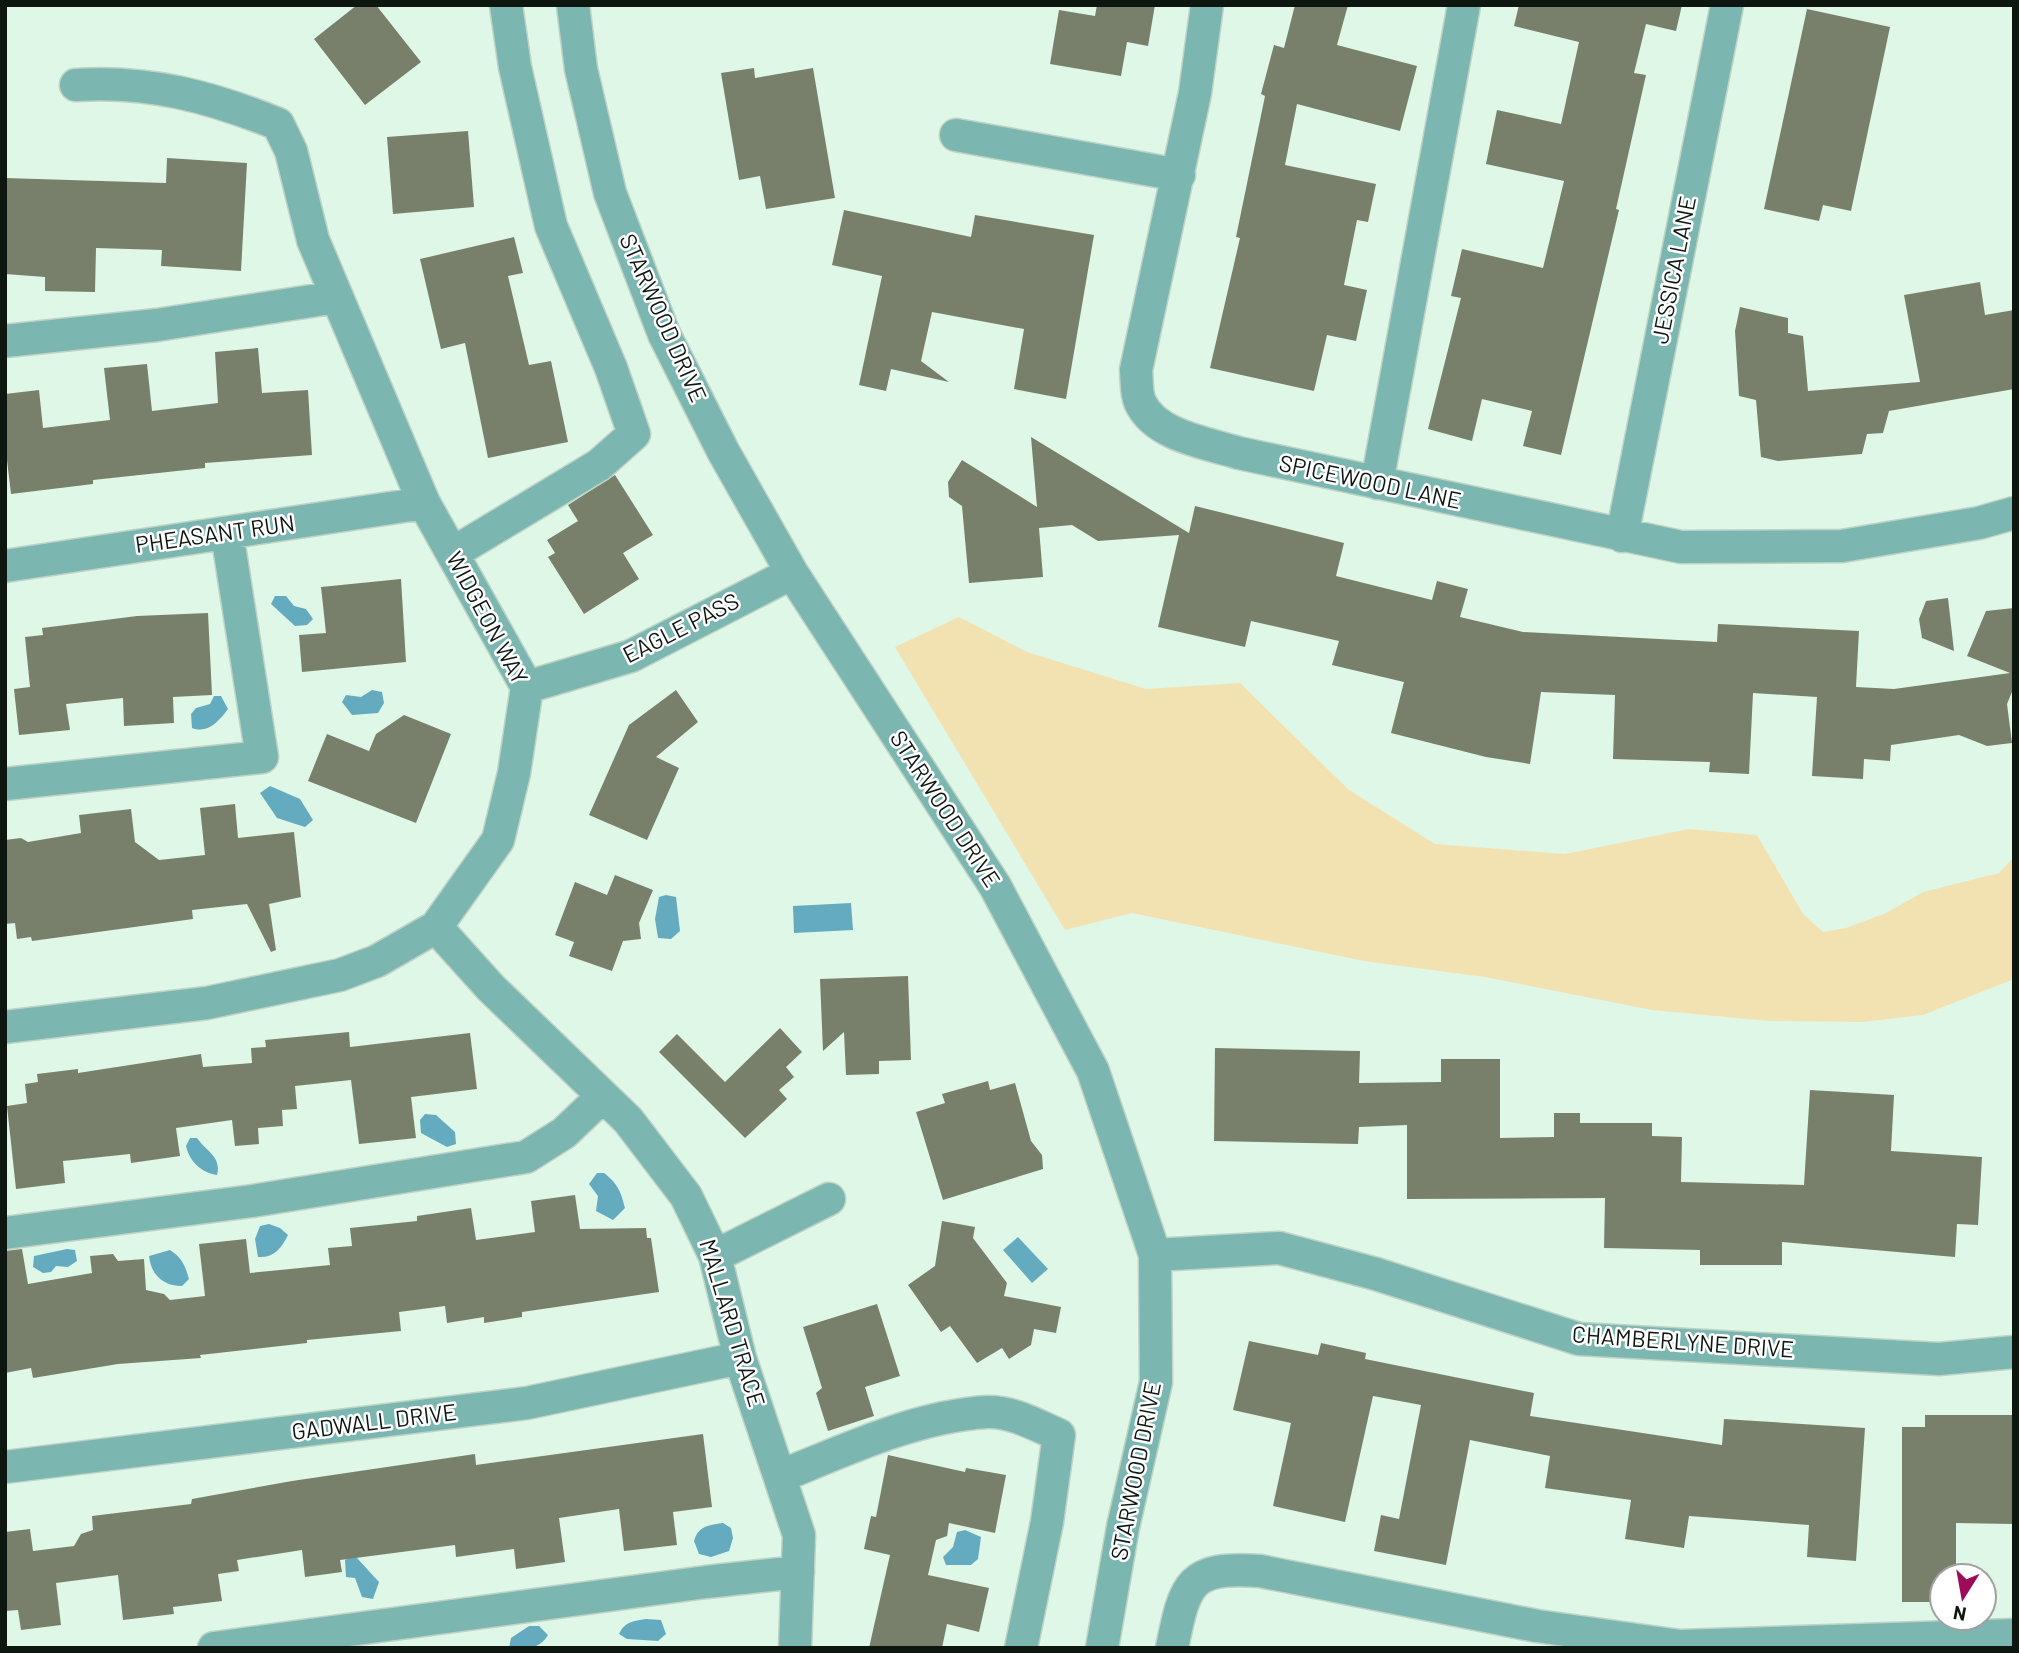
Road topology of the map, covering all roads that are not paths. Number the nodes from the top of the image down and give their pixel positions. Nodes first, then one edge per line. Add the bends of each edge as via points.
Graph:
1 (506, 5) edge
2 (573, 5) edge
3 (1207, 5) edge
4 (1464, 5) edge
5 (1727, 5) edge
6 (76, 85) dead end
7 (956, 135) dead end
8 (1179, 175) junction
9 (337, 298) junction
10 (5, 341) edge
11 (1377, 483) junction
12 (424, 503) junction
13 (2014, 513) edge
14 (228, 533) junction
15 (1622, 536) junction
16 (453, 553) junction
17 (5, 566) edge
18 (792, 573) junction
19 (527, 687) junction
20 (5, 784) edge
21 (436, 927) junction
22 (5, 1027) edge
23 (603, 1096) junction
24 (829, 1199) dead end
25 (5, 1233) edge
26 (1155, 1255) junction
27 (715, 1256) junction
28 (2014, 1352) edge
29 (740, 1358) junction
30 (5, 1467) edge
31 (781, 1476) junction
32 (798, 1572) junction
33 (2014, 1635) edge
34 (214, 1648) edge
35 (795, 1648) edge
36 (1021, 1648) edge
37 (1102, 1648) edge
38 (1172, 1648) edge

1 - 16 street via 515,67 551,226 634,434 599,465
2 - 18 street, STARWOOD DRIVE via 581,69 610,193 664,334
3 - 8 street, SPICEWOOD LANE
4 - 11 street
5 - 15 street, JESSICA LANE
6 - 9 street, WIDGEON WAY via 120,82 158,87 278,124 291,152 313,240
7 - 8 street
8 - 11 street, SPICEWOOD LANE via 1136,370 1138,400 1151,420 1176,433 1239,453
9 - 10 street via 157,325
9 - 12 street, WIDGEON WAY
11 - 15 street, SPICEWOOD LANE
12 - 14 street, PHEASANT RUN
12 - 16 street, WIDGEON WAY
13 - 15 street, SPICEWOOD LANE via 1842,546 1681,547
14 - 17 street, PHEASANT RUN
14 - 20 street via 262,757
16 - 19 street, WIDGEON WAY
18 - 19 street, EAGLE PASS via 631,656
18 - 26 street, STARWOOD DRIVE via 995,886 1041,972 1093,1071
19 - 21 street, WIDGEON WAY via 498,840
21 - 22 street, WIDGEON WAY via 377,961 340,975 207,1003
21 - 23 street, MALLARD TRACE via 491,988
23 - 25 street via 564,1133 526,1157 252,1201
23 - 27 street, MALLARD TRACE via 628,1120 685,1196
24 - 27 street
26 - 28 street, CHAMBERLYNE DRIVE via 1279,1248 1580,1339 1939,1359
26 - 37 street, STARWOOD DRIVE via 1156,1382
27 - 29 street, MALLARD TRACE
29 - 30 street, GADWALL DRIVE via 527,1403
29 - 31 street, MALLARD TRACE
31 - 32 street, MALLARD TRACE via 799,1535
31 - 36 street via 925,1424 989,1412 1059,1436
32 - 34 street
32 - 35 street, MALLARD TRACE
33 - 38 street via 1680,1646 1537,1626 1260,1571 1224,1569 1199,1577 1187,1591

